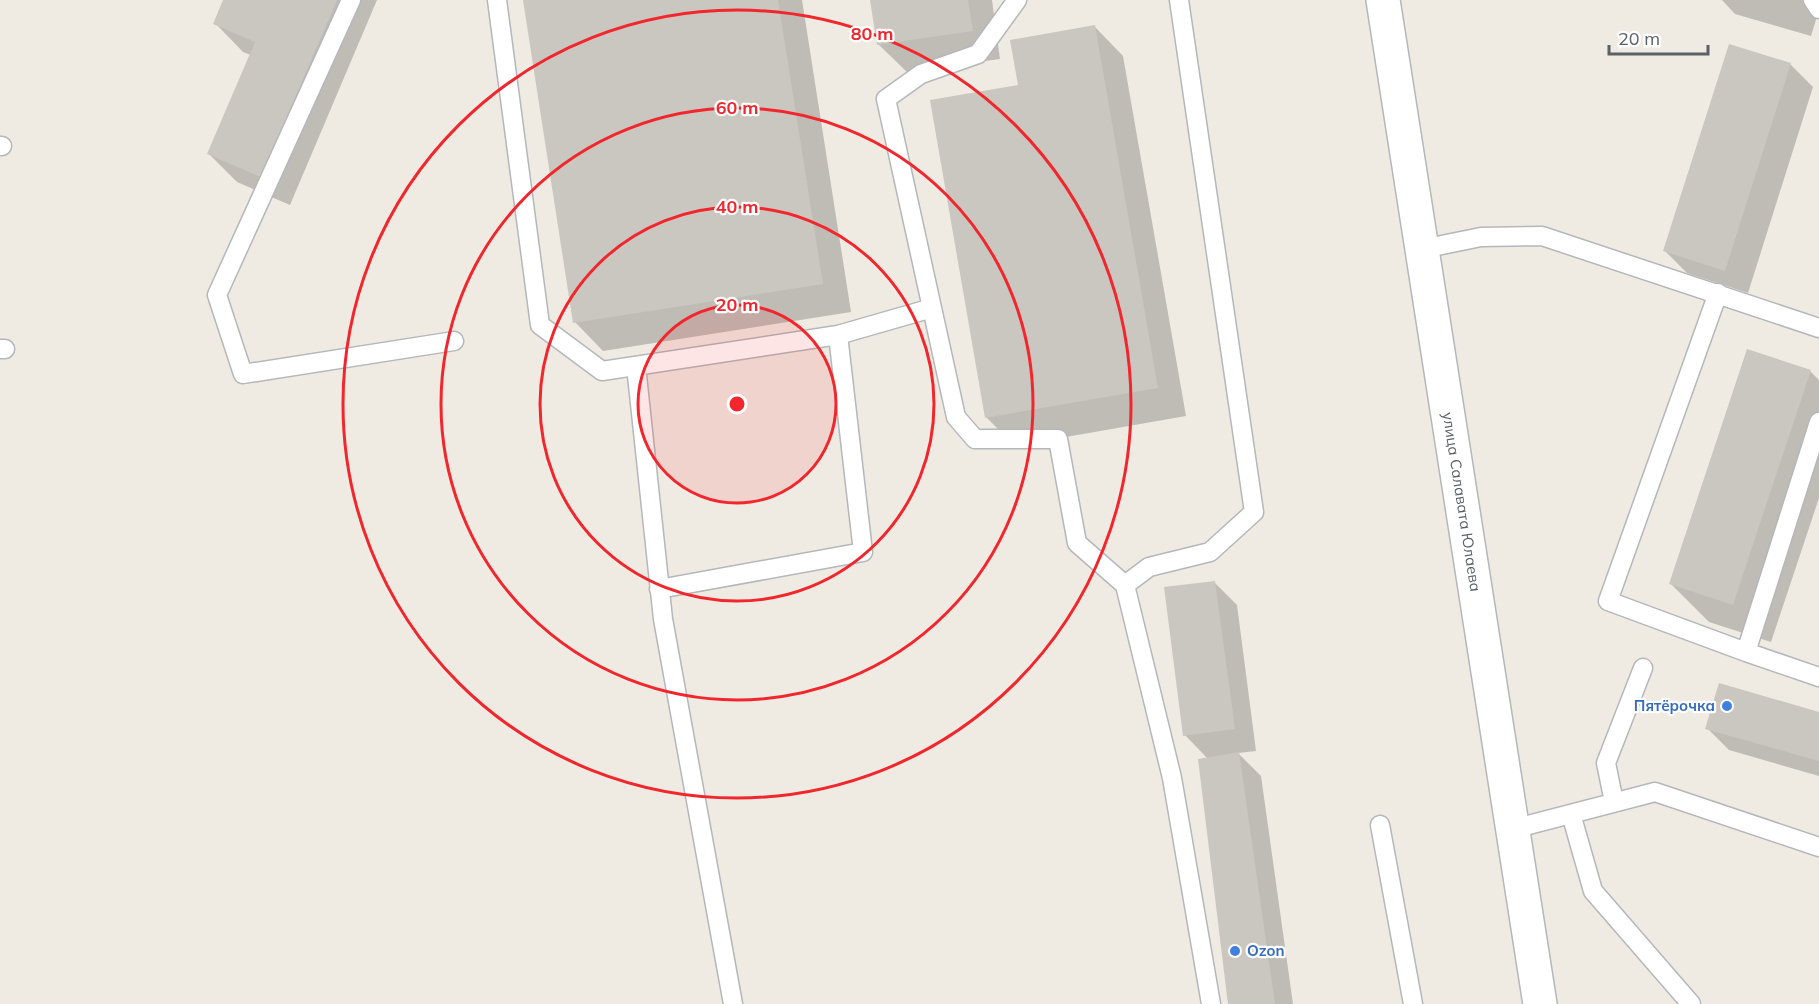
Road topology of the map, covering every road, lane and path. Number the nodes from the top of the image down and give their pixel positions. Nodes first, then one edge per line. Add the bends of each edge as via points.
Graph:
1 (351, 0) edge
2 (497, 0) edge
3 (1017, 0) edge
4 (1179, 0) edge
5 (1383, 0) edge
6 (1813, 0) edge
7 (1819, 9) edge
8 (1422, 249) junction
9 (1718, 293) junction
10 (932, 308) junction
11 (1819, 328) edge
12 (838, 335) junction
13 (454, 341) dead end
14 (636, 366) junction
15 (1819, 422) edge
16 (1125, 585) junction
17 (659, 589) junction
18 (1746, 652) junction
19 (1643, 668) dead end
20 (1819, 677) edge
21 (1614, 802) junction
22 (1571, 814) junction
23 (1380, 825) dead end
24 (1513, 829) junction
25 (1819, 847) edge
26 (733, 1004) edge
27 (1211, 1004) edge
28 (1413, 1004) edge
29 (1540, 1004) edge
30 (1691, 1004) edge

1 - 13 lane via 217,295 243,374
2 - 14 lane via 540,325 602,371
3 - 10 lane via 978,54 921,74 886,99
4 - 16 lane via 1254,512 1210,552 1149,567
5 - 8 street, улица Салавата Юлаева
6 - 7 lane
8 - 9 lane via 1481,237 1542,236
8 - 24 street, улица Салавата Юлаева
9 - 11 lane
9 - 18 lane via 1608,602
10 - 12 lane
10 - 16 lane via 956,417 975,439 1058,438 1077,543
12 - 14 lane
12 - 17 lane via 864,552
14 - 17 lane
15 - 18 lane
16 - 27 lane via 1172,778
17 - 26 lane
18 - 20 lane
19 - 21 lane via 1606,763
21 - 22 lane
21 - 25 lane via 1655,792
22 - 24 lane
22 - 30 lane via 1593,891
23 - 28 lane
24 - 29 street, улица Салавата Юлаева

